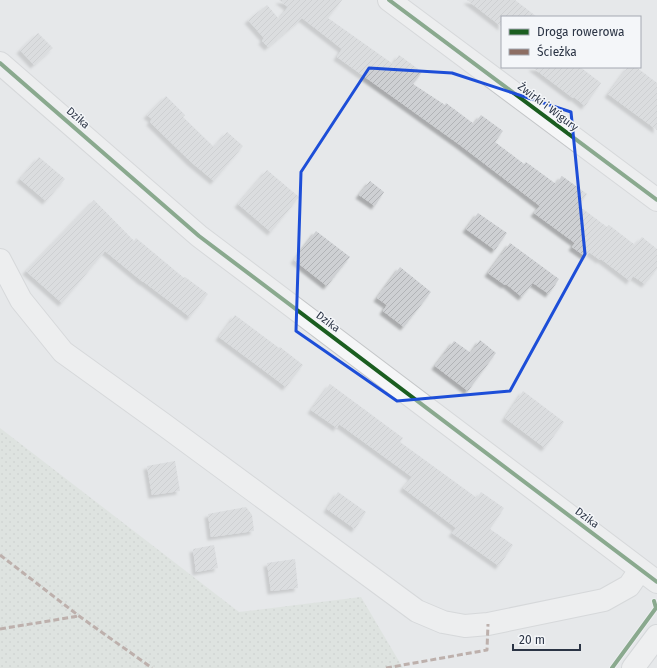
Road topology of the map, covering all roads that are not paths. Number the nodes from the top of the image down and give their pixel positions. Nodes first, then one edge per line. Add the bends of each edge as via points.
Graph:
1 (390, 0) edge
2 (0, 63) edge
3 (657, 200) edge
4 (0, 260) edge
5 (649, 576) edge
6 (657, 636) edge
7 (633, 668) edge

1 - 3 street, Żwirki i Wigury
2 - 5 street, Dzika via 199,236
4 - 5 street, Dzika via 21,300 63,352 417,611 443,622 465,626 488,624 604,600
6 - 7 main road

